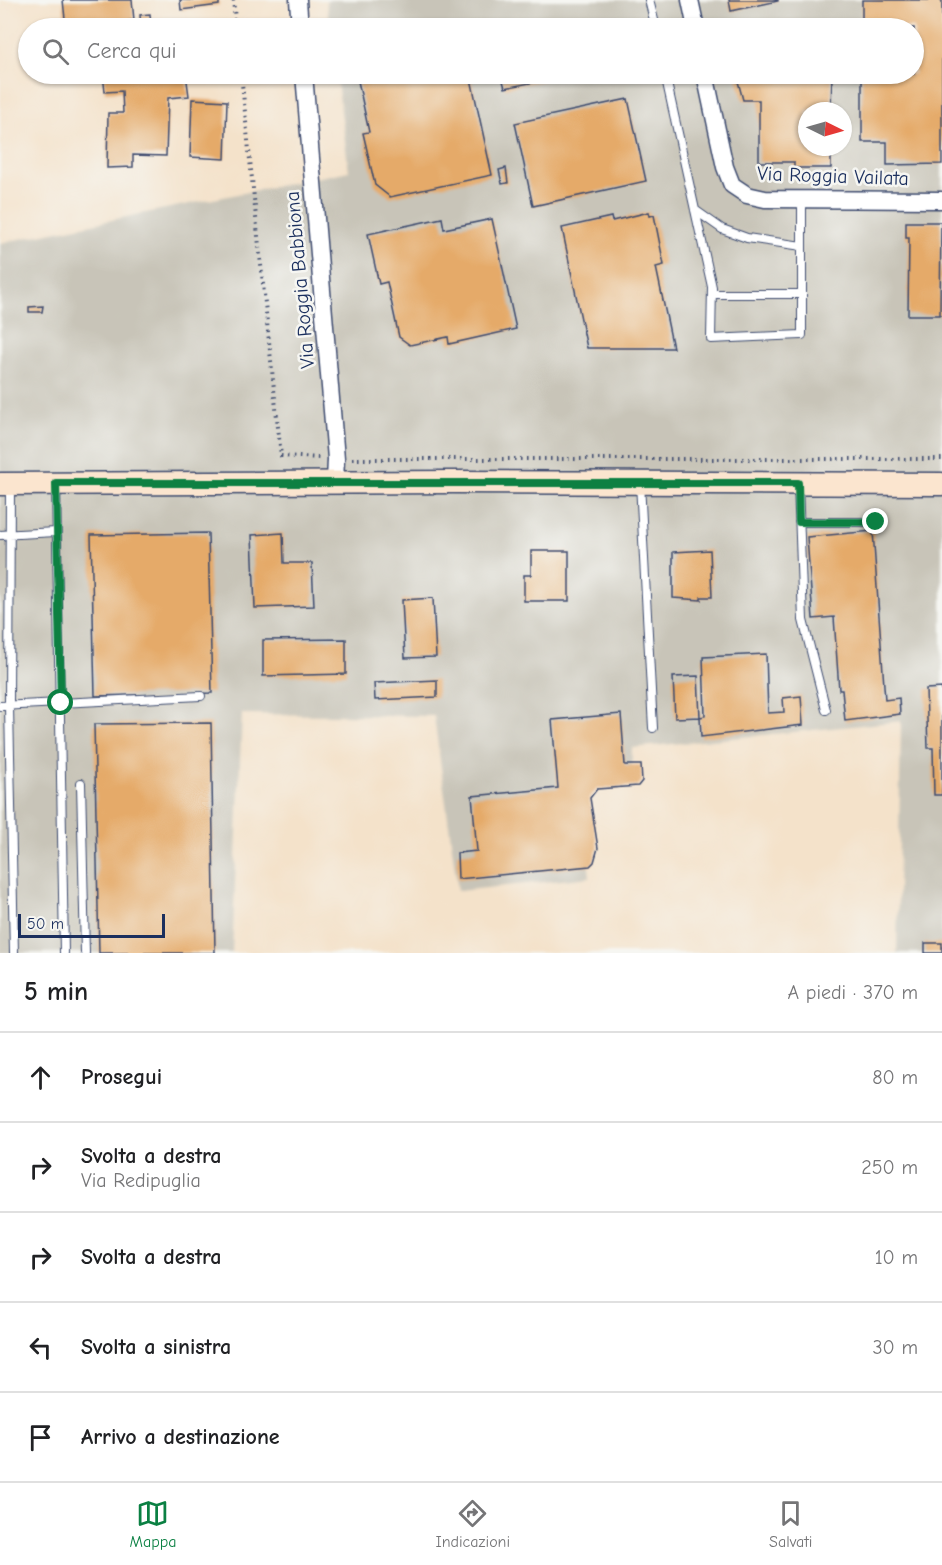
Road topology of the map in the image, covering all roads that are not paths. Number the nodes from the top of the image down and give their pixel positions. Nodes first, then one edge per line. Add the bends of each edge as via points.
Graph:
1 (298, 0) edge
2 (649, 0) edge
3 (690, 0) edge
4 (299, 18) edge
5 (654, 18) edge
6 (694, 18) edge
7 (305, 84) edge
8 (667, 84) edge
9 (707, 84) edge
10 (802, 200) junction
11 (942, 200) edge
12 (695, 210) junction
13 (802, 246) junction
14 (712, 294) junction
15 (802, 294) junction
16 (336, 482) junction
17 (56, 483) junction
18 (640, 483) junction
19 (798, 483) junction
20 (5, 484) edge
21 (942, 484) edge
22 (799, 522) junction
23 (876, 522) dead end
24 (56, 532) junction
25 (0, 535) edge
26 (11, 535) junction
27 (201, 696) dead end
28 (61, 703) junction
29 (4, 706) edge
30 (826, 710) dead end
31 (653, 728) dead end
32 (81, 783) dead end
33 (14, 953) edge
34 (64, 953) edge
35 (86, 953) edge

1 - 4 street
2 - 5 lane
3 - 6 street
7 - 16 street, Via Roggia Babbiona
8 - 12 lane
9 - 10 street, Via Roggia Vailata via 732,185 747,195 765,199
10 - 11 street, Via Roggia Vailata
10 - 13 lane
12 - 13 lane via 722,229 747,238
12 - 14 lane
13 - 15 lane
14 - 15 lane
14 - 15 lane via 711,339 802,335
16 - 17 street
16 - 18 street
17 - 20 street
17 - 24 lane
18 - 19 street
18 - 31 lane
19 - 21 street
19 - 22 lane
20 - 26 lane
22 - 23 lane
22 - 30 lane via 803,620
24 - 26 lane
24 - 28 lane
25 - 26 lane
26 - 29 lane
27 - 28 lane
28 - 29 lane
28 - 34 lane
29 - 33 lane
32 - 35 lane

